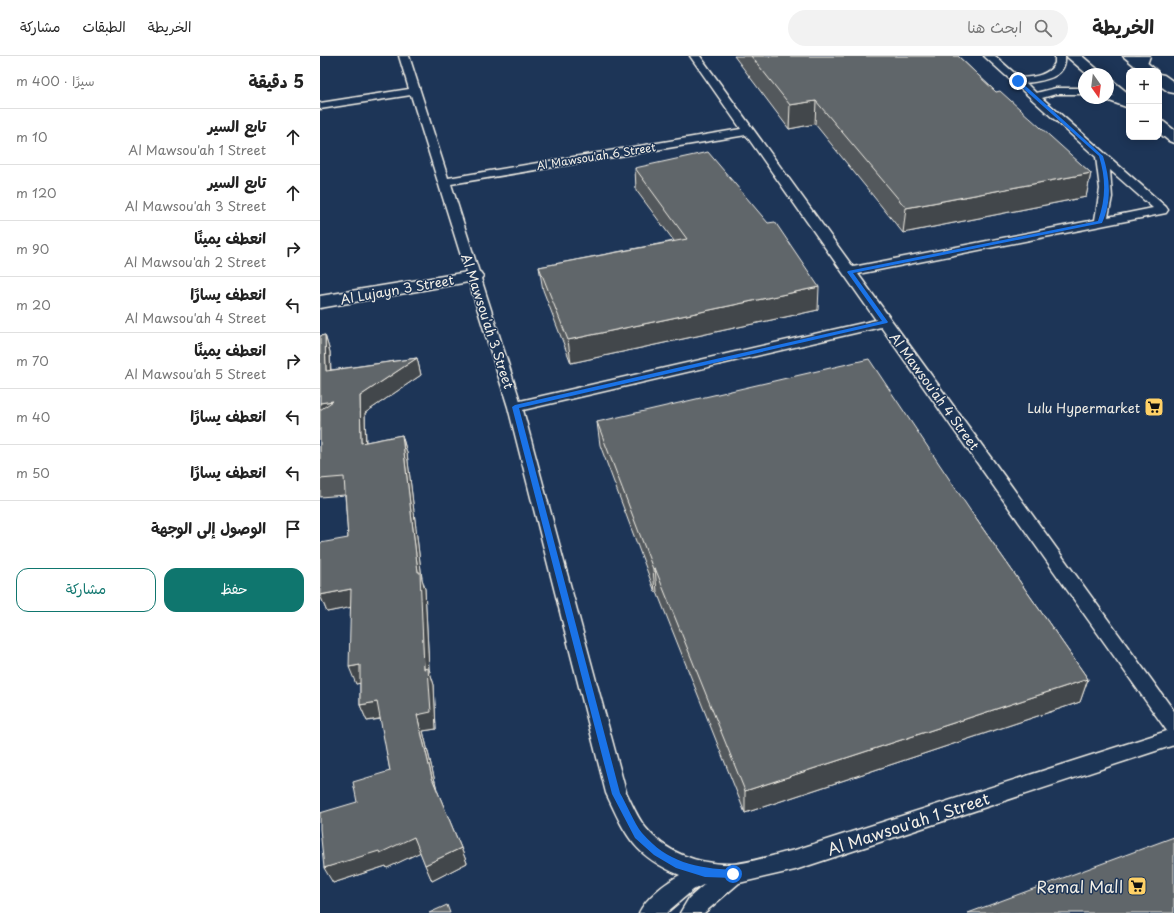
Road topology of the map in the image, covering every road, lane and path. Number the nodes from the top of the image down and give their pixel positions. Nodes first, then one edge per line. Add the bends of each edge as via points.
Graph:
1 (404, 56) edge
2 (695, 56) edge
3 (989, 56) edge
4 (1060, 56) edge
5 (1073, 56) edge
6 (1088, 68) edge
7 (1162, 80) edge
8 (1018, 81) junction
9 (1114, 89) edge
10 (1174, 89) edge
11 (415, 91) junction
12 (1078, 91) edge
13 (1035, 96) junction
14 (1114, 99) edge
15 (1126, 99) edge
16 (1127, 104) edge
17 (320, 106) edge
18 (1162, 128) edge
19 (749, 131) junction
20 (1174, 138) edge
21 (1101, 156) junction
22 (444, 182) junction
23 (1100, 222) junction
24 (850, 272) junction
25 (474, 276) junction
26 (320, 302) edge
27 (885, 322) junction
28 (515, 407) junction
29 (1174, 726) edge
30 (1174, 737) edge
31 (705, 873) junction
32 (733, 874) junction
33 (650, 913) edge
34 (691, 913) edge

1 - 11 lane, Al Mawsou'ah 3 Street
2 - 19 lane, Al Mawsou'ah 4 Street
3 - 8 lane
4 - 8 lane via 1062,62 1055,72 1039,78
5 - 6 main road
7 - 10 main road
8 - 13 lane
9 - 15 main road
11 - 17 lane
11 - 22 lane, Al Mawsou'ah 3 Street
12 - 13 lane via 1056,91
13 - 21 lane
14 - 16 lane
18 - 20 main road
19 - 22 lane, Al Mawsou'ah 6 Street
19 - 24 lane, Al Mawsou'ah 4 Street
21 - 23 lane via 1107,188 1106,205
21 - 23 lane via 1162,210
22 - 25 lane, Al Mawsou'ah 3 Street
23 - 24 lane
24 - 27 lane, Al Mawsou'ah 4 Street
25 - 26 main road, Al Lujayn 3 Street
25 - 28 lane, Al Mawsou'ah 3 Street
27 - 28 lane
27 - 29 lane, Al Mawsou'ah 4 Street
28 - 31 lane, Al Mawsou'ah 3 Street via 616,794 638,835 657,853 679,865
30 - 32 lane, Al Mawsou'ah 1 Street via 795,860
31 - 32 lane, Al Mawsou'ah 1 Street
31 - 33 lane, Al Mawsou'ah 1 Street via 685,883
32 - 34 lane

